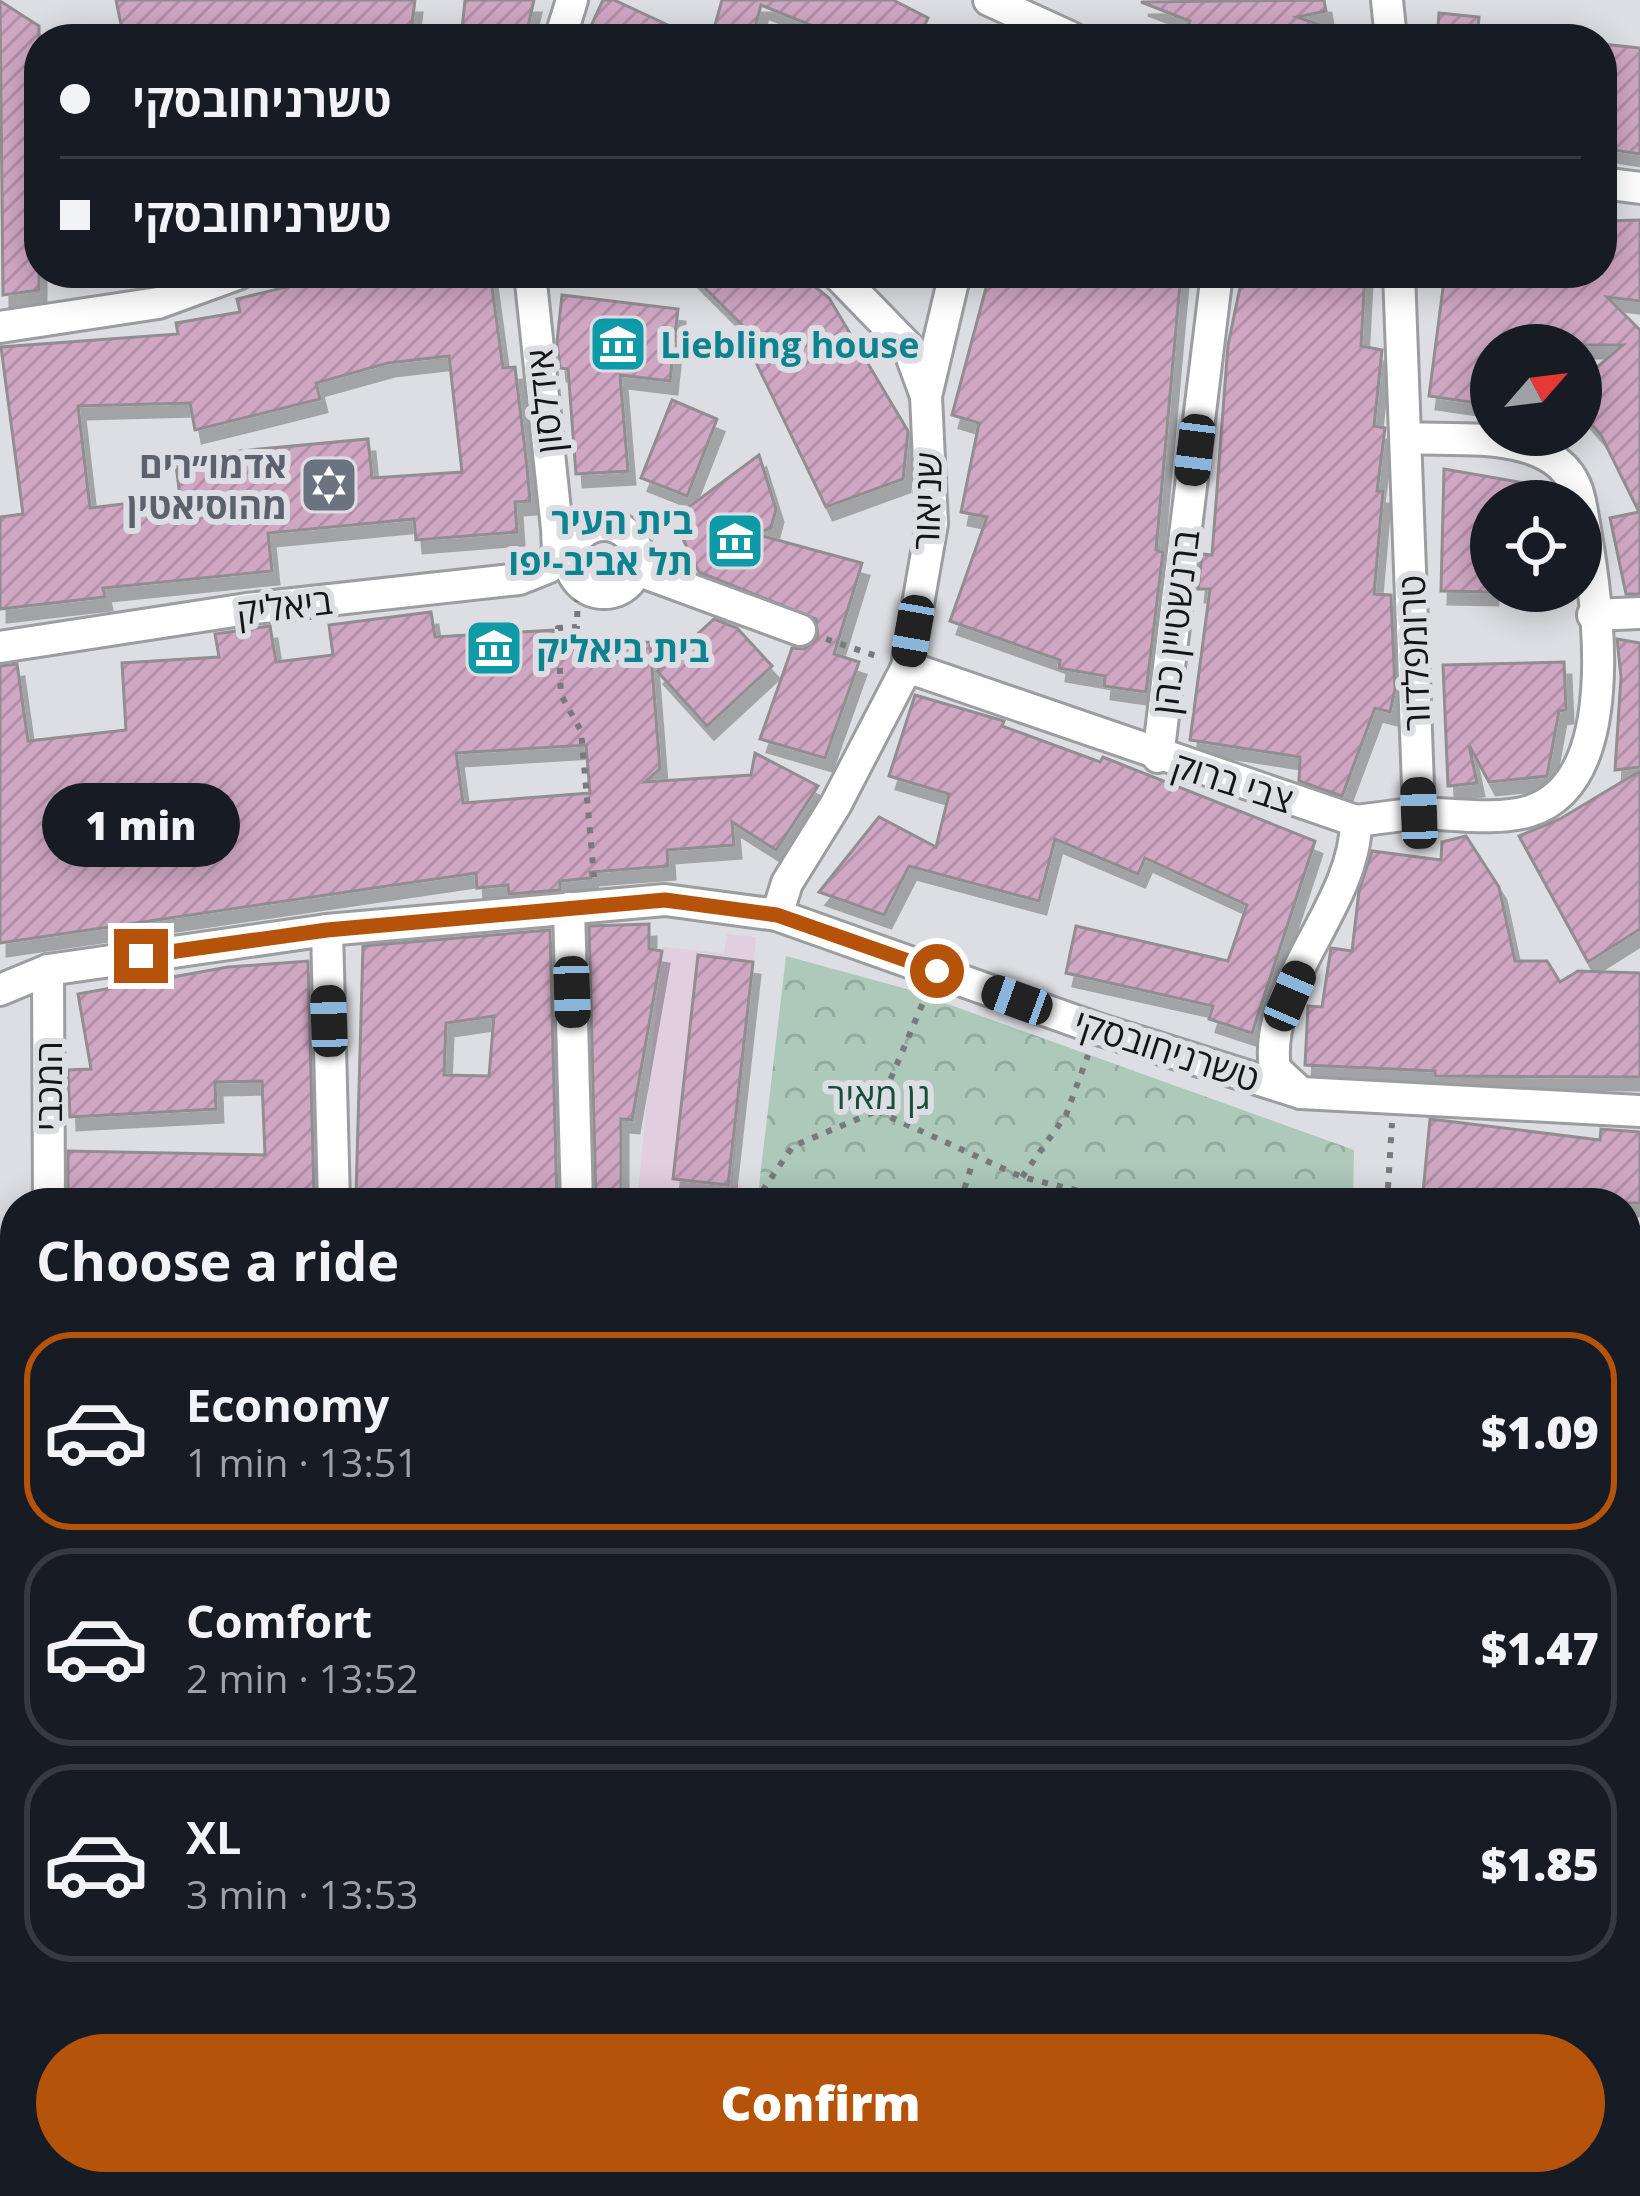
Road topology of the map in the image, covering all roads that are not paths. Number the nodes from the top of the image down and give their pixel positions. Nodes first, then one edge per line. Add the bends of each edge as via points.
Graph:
1 (988, 0) edge
2 (1024, 24) edge
3 (198, 288) edge
4 (532, 288) edge
5 (851, 288) edge
6 (951, 288) edge
7 (1215, 288) edge
8 (1400, 288) edge
9 (0, 327) edge
10 (926, 396) junction
11 (1408, 438) junction
12 (1572, 480) edge
13 (566, 554) junction
14 (637, 570) junction
15 (1640, 613) edge
16 (1593, 614) joint
17 (800, 630) road end
18 (0, 646) edge
19 (907, 667) junction
20 (1158, 757) junction
21 (1419, 813) junction
22 (1356, 821) junction
23 (583, 907) junction
24 (777, 915) junction
25 (327, 930) junction
26 (48, 970) junction
27 (0, 989) edge
28 (1301, 1093) junction
29 (1640, 1111) edge
30 (49, 1188) edge
31 (334, 1188) edge
32 (577, 1188) edge

1 - 2 street
3 - 9 street via 158,303
4 - 13 street, אידלסון
5 - 10 street via 908,347
6 - 10 street, שניאור
7 - 20 street, ברנשטיין כהן
8 - 11 street, טרומפלדור
10 - 19 street, שניאור via 932,524
11 - 12 street via 1529,447 1552,456
11 - 21 street, טרומפלדור
13 - 14 street via 607,594 626,587
13 - 14 street, ביאליק via 583,532 616,527 635,544
13 - 18 street, ביאליק via 519,579
14 - 17 street
15 - 16 street
16 - 21 street via 1597,691 1574,781 1529,811
19 - 20 street, צבי ברוק
19 - 24 street, שניאור
20 - 22 street, צבי ברוק
21 - 22 street
22 - 28 street via 1346,875 1277,1026 1275,1069
23 - 24 street, טשרניחובסקי via 665,900
23 - 25 street, טשרניחובסקי
23 - 32 street
24 - 28 street, טשרניחובסקי
25 - 26 street, טשרניחובסקי
25 - 31 street
26 - 27 street, טשרניחובסקי
26 - 30 street, המכבי
28 - 29 street, טשרניחובסקי

